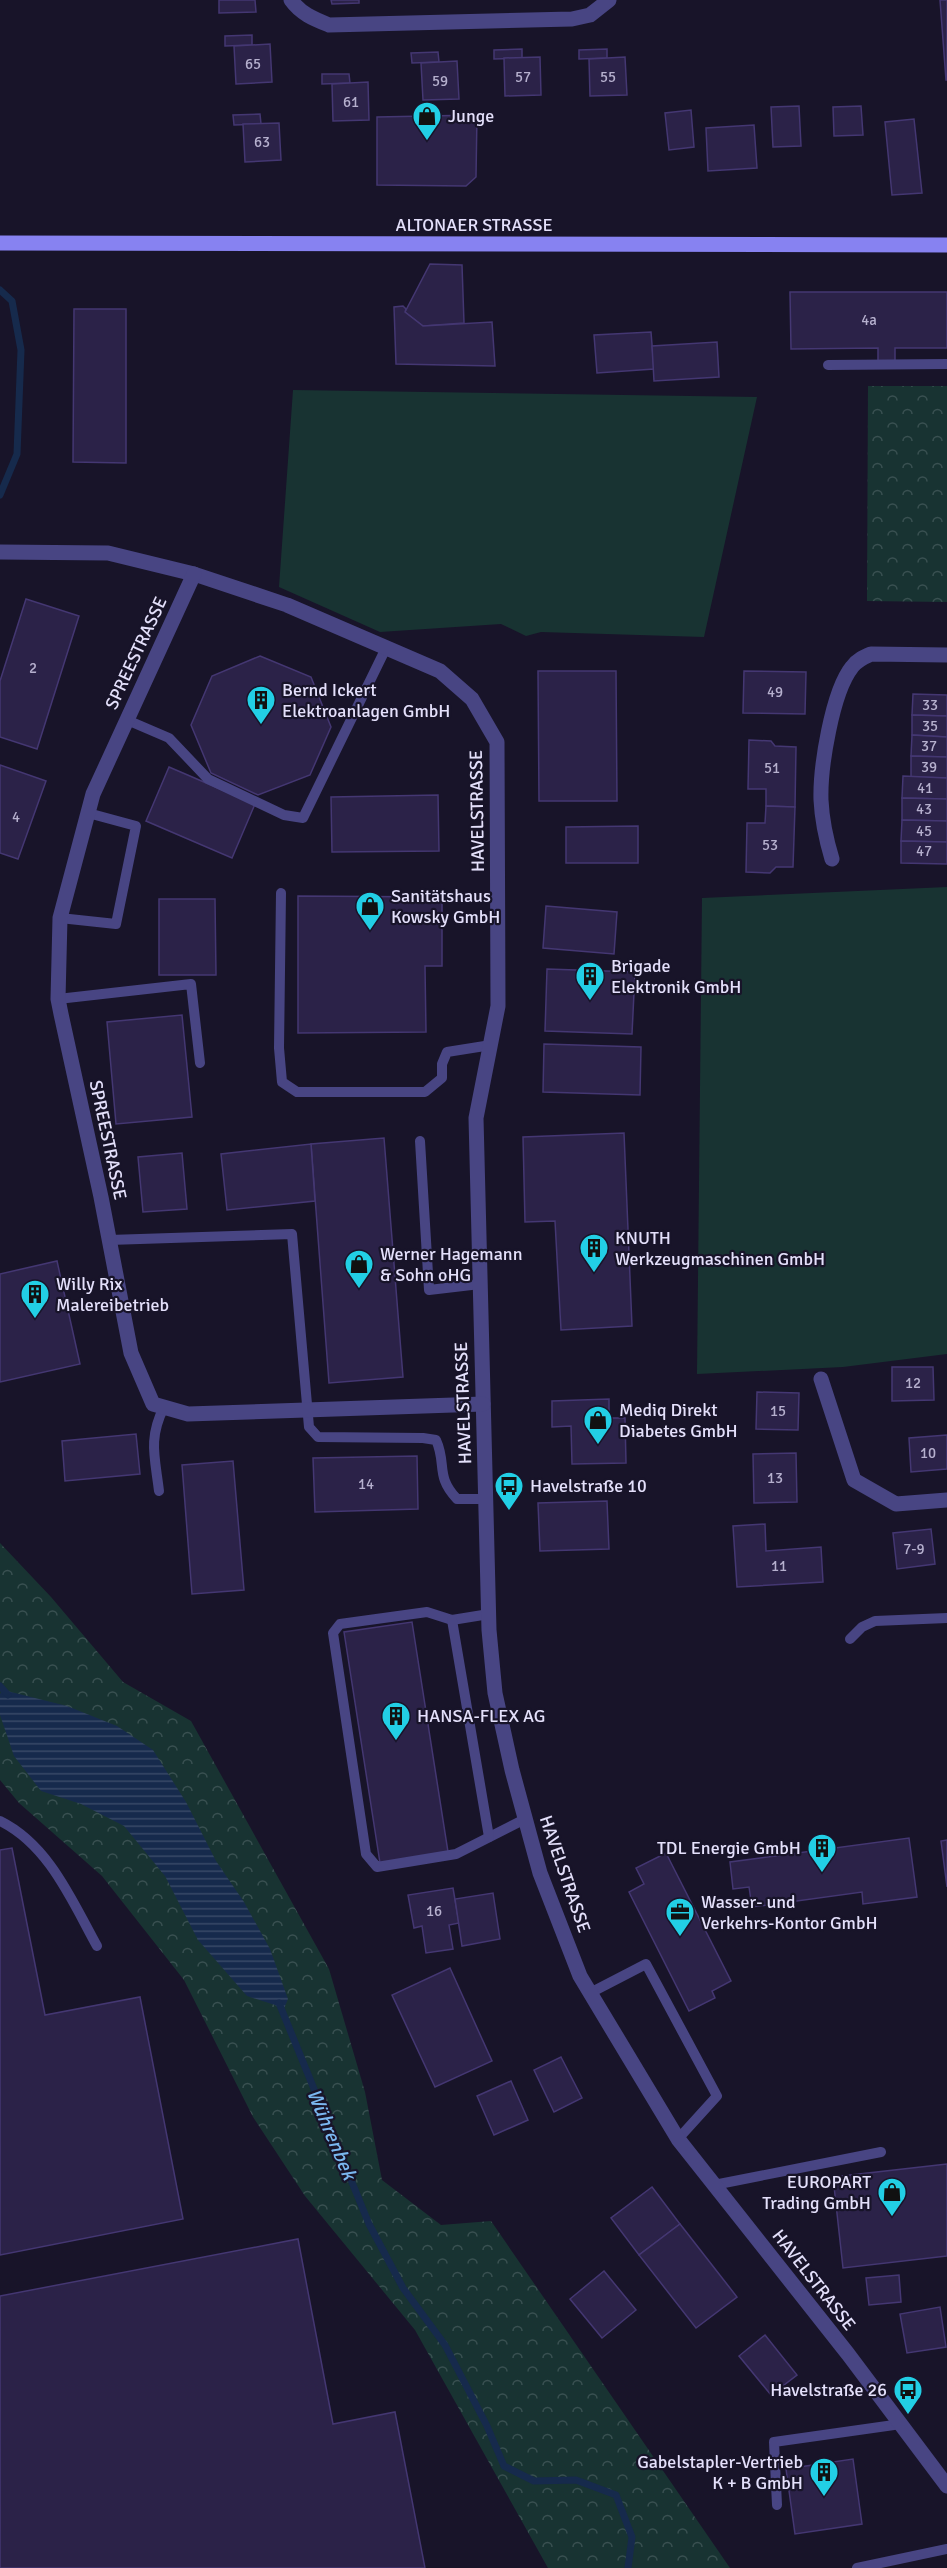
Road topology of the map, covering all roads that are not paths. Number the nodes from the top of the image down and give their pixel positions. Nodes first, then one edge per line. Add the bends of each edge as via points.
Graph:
1 (291, 0) edge
2 (609, 0) edge
3 (0, 243) edge
4 (947, 245) edge
5 (947, 364) edge
6 (828, 365) dead end
7 (0, 552) edge
8 (194, 574) junction
9 (386, 648) junction
10 (947, 655) edge
11 (127, 720) junction
12 (88, 813) junction
13 (832, 859) dead end
14 (281, 893) dead end
15 (60, 918) junction
16 (58, 999) junction
17 (490, 1044) junction
18 (200, 1063) dead end
19 (420, 1141) dead end
20 (110, 1240) junction
21 (480, 1284) junction
22 (821, 1379) dead end
23 (483, 1404) junction
24 (164, 1407) junction
25 (309, 1410) junction
26 (159, 1491) dead end
27 (485, 1499) junction
28 (947, 1500) edge
29 (489, 1614) junction
30 (947, 1618) edge
31 (452, 1620) junction
32 (850, 1639) dead end
33 (525, 1819) junction
34 (0, 1821) edge
35 (489, 1837) junction
36 (97, 1946) dead end
37 (590, 1993) junction
38 (678, 2139) junction
39 (881, 2152) dead end
40 (714, 2185) junction
41 (901, 2424) junction
42 (947, 2486) edge
43 (777, 2505) dead end
44 (947, 2549) edge
45 (857, 2568) edge

1 - 2 street via 309,17 329,25 572,19 590,15
3 - 4 main road, ALTONAER STRASSE
5 - 6 lane
7 - 8 street, HAVELSTRASSE via 108,553
8 - 9 street, HAVELSTRASSE via 287,605
8 - 11 street, SPREESTRASSE
9 - 11 lane via 303,818 284,815 208,779 169,738
9 - 17 street, HAVELSTRASSE via 440,671 472,699 497,742 498,1006
10 - 13 street via 871,654 861,658 844,679 821,772 823,831
11 - 12 street, SPREESTRASSE
12 - 15 street, SPREESTRASSE
12 - 15 lane via 136,826 116,924
14 - 17 lane via 282,1082 297,1092 425,1092 442,1078 447,1052
15 - 16 street, SPREESTRASSE
16 - 18 lane via 192,984
16 - 20 street, SPREESTRASSE
17 - 21 street, HAVELSTRASSE via 476,1118
19 - 21 lane via 429,1290
20 - 24 street, SPREESTRASSE via 131,1353 153,1404
20 - 25 lane via 292,1234
21 - 23 street, HAVELSTRASSE
22 - 28 street via 854,1480 896,1504
23 - 25 street
23 - 27 street, HAVELSTRASSE
24 - 25 street via 188,1414
24 - 26 lane via 153,1440
25 - 27 lane via 309,1427 318,1437 436,1440 446,1488 457,1499
27 - 29 street, HAVELSTRASSE
29 - 31 lane
29 - 33 street, HAVELSTRASSE via 495,1693
30 - 32 lane via 875,1621 862,1626
31 - 35 lane
31 - 35 lane via 427,1612 340,1624 333,1633 366,1854 377,1867 456,1854
33 - 35 lane
33 - 37 street, HAVELSTRASSE via 540,1873
34 - 36 lane via 28,1840 58,1875
37 - 38 street, HAVELSTRASSE
37 - 38 lane via 646,1964 717,2096
38 - 40 street, HAVELSTRASSE
39 - 40 lane
40 - 41 street, HAVELSTRASSE
41 - 42 street, HAVELSTRASSE
41 - 43 lane via 774,2442
44 - 45 lane

